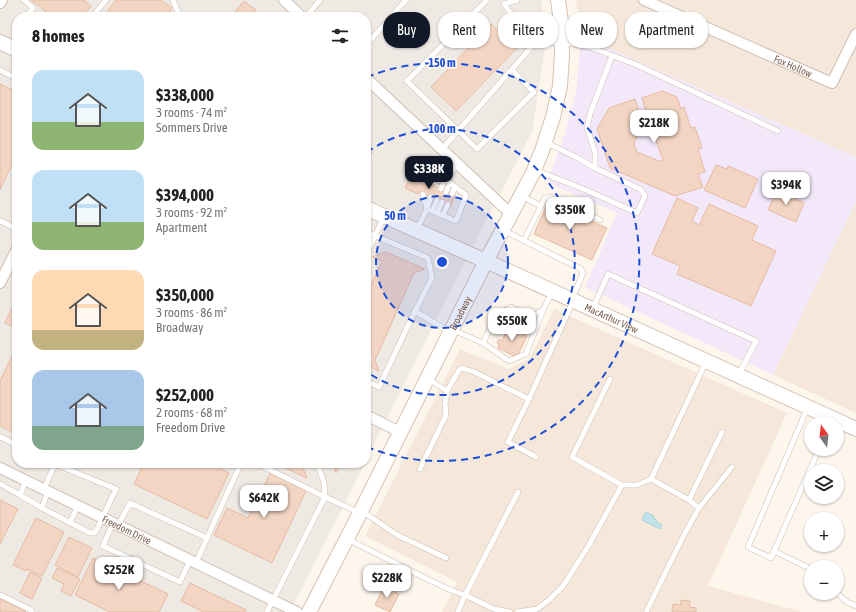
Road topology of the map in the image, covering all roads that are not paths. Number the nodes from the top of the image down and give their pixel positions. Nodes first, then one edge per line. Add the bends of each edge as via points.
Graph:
1 (2, 0) edge
2 (24, 0) edge
3 (106, 0) edge
4 (173, 0) edge
5 (284, 0) edge
6 (320, 0) edge
7 (406, 0) edge
8 (487, 0) edge
9 (500, 0) edge
10 (517, 0) edge
11 (558, 0) edge
12 (644, 0) edge
13 (0, 3) edge
14 (504, 4) junction
15 (30, 12) edge
16 (96, 12) edge
17 (179, 12) edge
18 (297, 12) edge
19 (310, 12) edge
20 (510, 12) edge
21 (856, 34) edge
22 (371, 38) edge
23 (0, 42) edge
24 (558, 42) edge
25 (562, 42) junction
26 (12, 48) edge
27 (531, 48) edge
28 (612, 56) junction
29 (0, 70) edge
30 (512, 70) junction
31 (12, 76) edge
32 (371, 83) edge
33 (458, 131) junction
34 (778, 131) dead end
35 (545, 142) junction
36 (442, 149) junction
37 (458, 164) junction
38 (595, 168) junction
39 (534, 170) junction
40 (445, 179) junction
41 (450, 183) junction
42 (428, 184) dead end
43 (455, 187) junction
44 (423, 194) dead end
45 (452, 194) dead end
46 (521, 196) junction
47 (431, 197) dead end
48 (448, 204) dead end
49 (541, 206) junction
50 (371, 210) edge
51 (429, 210) junction
52 (440, 214) junction
53 (511, 214) junction
54 (385, 216) junction
55 (600, 220) dead end
56 (0, 221) edge
57 (12, 227) edge
58 (417, 230) junction
59 (502, 230) junction
60 (371, 234) edge
61 (375, 235) junction
62 (524, 240) junction
63 (371, 244) edge
64 (12, 259) edge
65 (486, 261) junction
66 (0, 283) edge
67 (552, 291) junction
68 (573, 300) junction
69 (592, 309) junction
70 (543, 310) junction
71 (415, 312) junction
72 (451, 331) junction
73 (483, 343) junction
74 (706, 361) junction
75 (739, 376) junction
76 (427, 378) junction
77 (610, 379) dead end
78 (371, 383) edge
79 (447, 391) junction
80 (529, 399) junction
81 (808, 407) junction
82 (823, 416) edge
83 (371, 418) edge
84 (844, 425) edge
85 (856, 429) edge
86 (400, 432) junction
87 (722, 432) dead end
88 (0, 437) edge
89 (12, 443) edge
90 (816, 456) edge
91 (536, 457) dead end
92 (732, 466) dead end
93 (0, 468) edge
94 (53, 468) edge
95 (66, 468) edge
96 (239, 468) edge
97 (266, 468) edge
98 (319, 468) edge
99 (420, 469) dead end
100 (651, 479) junction
101 (26, 480) junction
102 (0, 484) edge
103 (622, 485) junction
104 (46, 490) junction
105 (518, 492) dead end
106 (20, 494) junction
107 (325, 497) junction
108 (689, 500) junction
109 (78, 505) junction
110 (42, 508) junction
111 (699, 508) junction
112 (360, 512) junction
113 (102, 518) junction
114 (70, 523) junction
115 (116, 524) junction
116 (207, 538) junction
117 (346, 539) junction
118 (774, 551) junction
119 (446, 558) dead end
120 (193, 562) junction
121 (804, 565) edge
122 (0, 595) edge
123 (465, 595) junction
124 (844, 599) edge
125 (273, 601) junction
126 (856, 606) edge
127 (32, 612) edge
128 (267, 612) edge
129 (297, 612) edge
130 (309, 612) edge
131 (458, 612) edge
132 (510, 612) edge
133 (517, 612) edge
134 (646, 612) edge

1 - 13 street
2 - 15 lane via 33,8
3 - 16 lane
4 - 17 lane
5 - 18 street
6 - 19 lane
7 - 22 lane
8 - 33 lane via 407,81
9 - 14 lane
10 - 14 lane
11 - 25 main road, Broadway
12 - 21 street, Fox Hollow via 832,83
14 - 20 lane
23 - 26 main road
24 - 25 lane
25 - 28 lane
25 - 35 main road, Broadway via 560,86
27 - 30 lane
28 - 34 lane via 637,65
28 - 38 lane via 587,128 594,152
29 - 31 lane
30 - 33 lane
30 - 33 lane via 534,92 477,149
32 - 36 street
33 - 36 lane
35 - 38 lane
35 - 39 main road, Broadway
36 - 37 street
37 - 40 lane
37 - 53 street
38 - 39 lane via 640,189 645,196 637,213
39 - 46 main road, Broadway
40 - 41 lane
40 - 41 lane via 444,190
40 - 42 lane via 436,184
41 - 43 lane
43 - 45 lane
43 - 52 lane via 466,195 456,221
44 - 51 lane
46 - 49 lane
46 - 53 main road, Broadway
47 - 51 lane
48 - 52 lane
49 - 55 lane via 545,198 552,197
49 - 62 lane
50 - 54 main road, MacArthur View
51 - 52 lane
51 - 52 lane via 439,201
51 - 58 lane
53 - 59 main road, Broadway
54 - 58 main road, MacArthur View
54 - 61 lane
56 - 57 lane
58 - 65 main road, MacArthur View
59 - 62 lane
59 - 65 main road, Broadway
60 - 61 lane
61 - 63 lane
61 - 71 lane via 428,258 432,278
62 - 68 lane via 581,268 582,273
64 - 66 street
65 - 67 main road, MacArthur View
65 - 72 main road, Broadway
67 - 68 main road, MacArthur View
67 - 70 lane
68 - 69 main road, MacArthur View
68 - 80 lane
69 - 74 main road, MacArthur View
69 - 75 lane via 608,274 756,341
70 - 73 lane via 530,316 511,307 495,318
70 - 73 lane via 526,354 509,361
71 - 72 lane
71 - 78 lane via 379,387
72 - 73 lane
72 - 76 main road, Broadway
74 - 75 main road, MacArthur View
74 - 100 lane
75 - 81 main road, MacArthur View
76 - 79 lane
76 - 86 main road, Broadway
77 - 103 lane via 572,457
79 - 80 lane via 462,368
79 - 99 lane via 446,414
80 - 91 lane via 508,442
81 - 82 main road, MacArthur View
81 - 118 lane via 748,547 771,558
83 - 86 street
84 - 85 main road, MacArthur View
86 - 112 main road, Broadway
87 - 108 lane
88 - 89 lane
90 - 118 lane
92 - 111 lane
93 - 101 street, Freedom Drive
94 - 104 lane
95 - 113 lane via 116,489
96 - 116 lane
97 - 107 lane
98 - 107 lane via 324,482
100 - 103 lane via 637,485
100 - 108 lane
101 - 104 street, Freedom Drive
101 - 106 lane
102 - 106 lane
103 - 133 lane via 590,545 563,586 537,609
104 - 109 street, Freedom Drive
104 - 110 lane
105 - 123 lane
106 - 110 lane
107 - 112 lane
107 - 125 lane
108 - 111 lane
109 - 113 street, Freedom Drive
109 - 114 lane
110 - 114 lane
111 - 134 lane
112 - 117 main road, Broadway
112 - 119 lane via 397,535
113 - 114 lane via 94,533
113 - 115 street, Freedom Drive
115 - 116 lane via 130,503
115 - 120 street, Freedom Drive
115 - 120 lane via 103,546 180,582
116 - 120 lane
117 - 123 lane via 428,580
117 - 130 main road, Broadway
118 - 121 lane
120 - 125 street, Freedom Drive
122 - 127 lane
123 - 131 lane
123 - 132 lane
124 - 126 lane
125 - 128 lane
125 - 129 street, Freedom Drive

